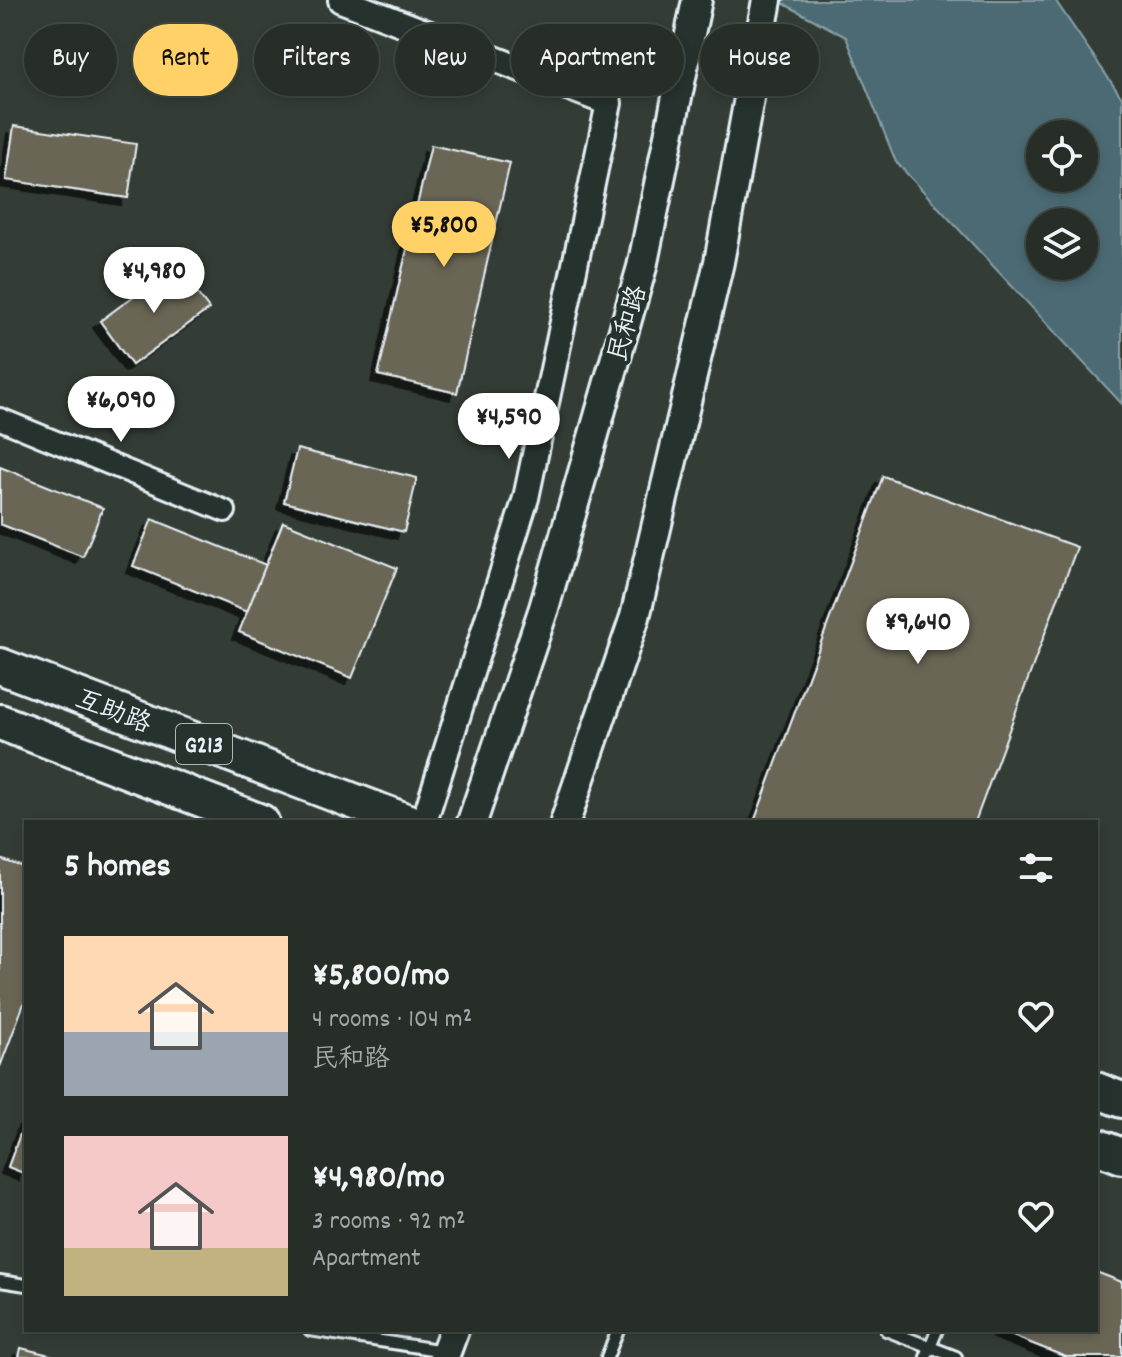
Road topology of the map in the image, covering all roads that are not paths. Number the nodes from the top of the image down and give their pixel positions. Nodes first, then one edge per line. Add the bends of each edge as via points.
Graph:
1 (341, 0) edge
2 (697, 0) edge
3 (767, 0) edge
4 (0, 419) edge
5 (225, 511) dead end
6 (0, 666) edge
7 (0, 722) edge
8 (256, 820) edge
9 (403, 820) edge
10 (425, 820) edge
11 (473, 820) edge
12 (566, 820) edge
13 (1098, 1091) edge
14 (1122, 1100) edge
15 (1098, 1147) edge
16 (1122, 1156) edge
17 (0, 1281) edge
18 (24, 1285) edge
19 (327, 1332) edge
20 (617, 1332) edge
21 (890, 1332) edge
22 (936, 1332) edge
23 (448, 1346) edge
24 (928, 1352) edge
25 (607, 1357) edge
26 (956, 1357) edge

1 - 10 street via 609,103 526,498
2 - 11 main road, 民和路 via 642,267 544,608
3 - 12 main road via 719,262 635,617
4 - 5 street
6 - 9 highway, 互助路 / G213
7 - 8 highway, 互助路 / G213
13 - 14 highway
15 - 16 highway
17 - 18 lane
19 - 23 lane
20 - 25 lane
21 - 24 lane
22 - 24 lane
24 - 26 lane

